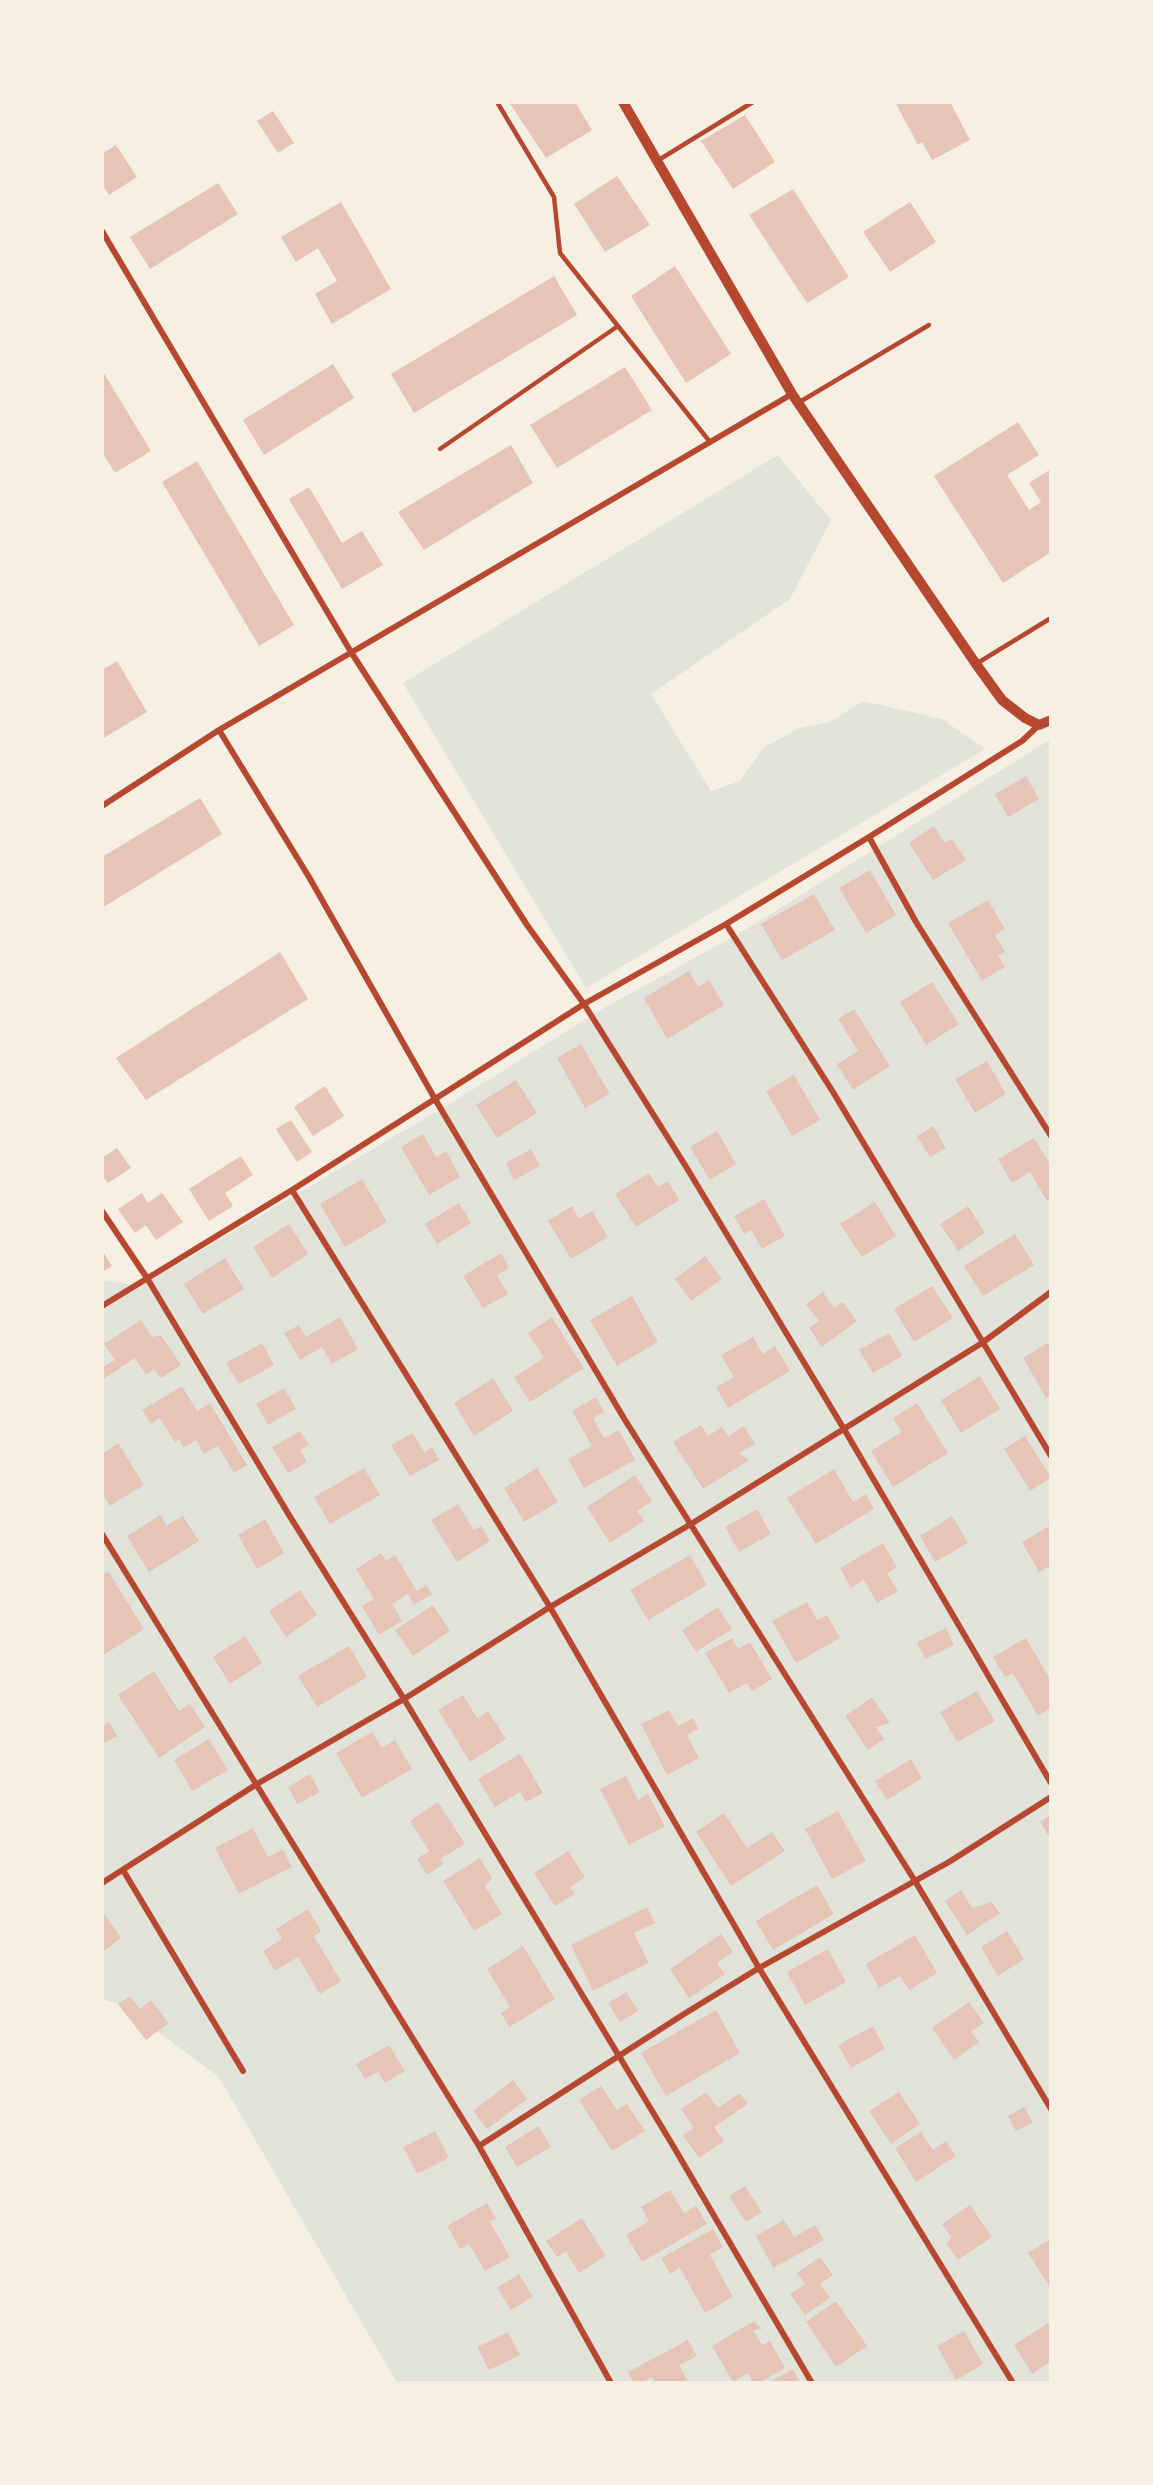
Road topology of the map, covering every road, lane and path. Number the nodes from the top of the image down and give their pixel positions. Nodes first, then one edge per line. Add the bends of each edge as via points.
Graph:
1 (498, 102) edge
2 (623, 102) edge
3 (753, 102) edge
4 (657, 160) junction
5 (102, 231) edge
6 (929, 325) dead end
7 (618, 326) junction
8 (795, 398) junction
9 (710, 442) junction
10 (440, 449) dead end
11 (1051, 618) edge
12 (351, 652) junction
13 (976, 664) junction
14 (1051, 720) edge
15 (1039, 725) junction
16 (219, 730) junction
17 (102, 806) edge
18 (869, 837) junction
19 (726, 924) junction
20 (584, 1004) junction
21 (435, 1099) junction
22 (1051, 1136) edge
23 (292, 1190) junction
24 (102, 1211) edge
25 (147, 1278) junction
26 (1051, 1292) edge
27 (102, 1306) edge
28 (982, 1342) junction
29 (844, 1429) junction
30 (1051, 1455) edge
31 (691, 1524) junction
32 (102, 1534) edge
33 (550, 1607) junction
34 (404, 1699) junction
35 (1051, 1783) edge
36 (257, 1784) junction
37 (1051, 1797) edge
38 (123, 1870) junction
39 (915, 1881) junction
40 (102, 1883) edge
41 (759, 1968) junction
42 (618, 2056) junction
43 (243, 2071) dead end
44 (1051, 2109) edge
45 (478, 2146) junction
46 (611, 2383) edge
47 (812, 2383) edge
48 (1013, 2383) edge

1 - 7 lane via 554,197 560,253
2 - 4 street
3 - 4 lane
4 - 8 street
5 - 12 street
6 - 8 lane
7 - 9 lane
7 - 10 lane
8 - 9 street
8 - 13 street
9 - 12 street
11 - 13 lane
12 - 16 street
12 - 20 street via 527,925
13 - 15 street via 1002,699
14 - 15 street
15 - 18 street via 1022,741
16 - 17 street
16 - 21 street via 309,877
18 - 19 street
18 - 22 street via 916,922
19 - 20 street
19 - 28 street via 833,1092
20 - 21 street
20 - 29 street
21 - 23 street
21 - 31 street
23 - 25 street
23 - 33 street
24 - 25 street
25 - 27 street
25 - 34 street
26 - 28 street
28 - 29 street
28 - 30 street
29 - 31 street
29 - 35 street
31 - 33 street
31 - 39 street
32 - 36 street
33 - 34 street
33 - 41 street
34 - 36 street
34 - 42 street
36 - 38 street
36 - 45 street
37 - 39 street
38 - 40 street
38 - 43 street
39 - 41 street
39 - 44 street
41 - 42 street
41 - 48 street
42 - 45 street
42 - 47 street
45 - 46 street

